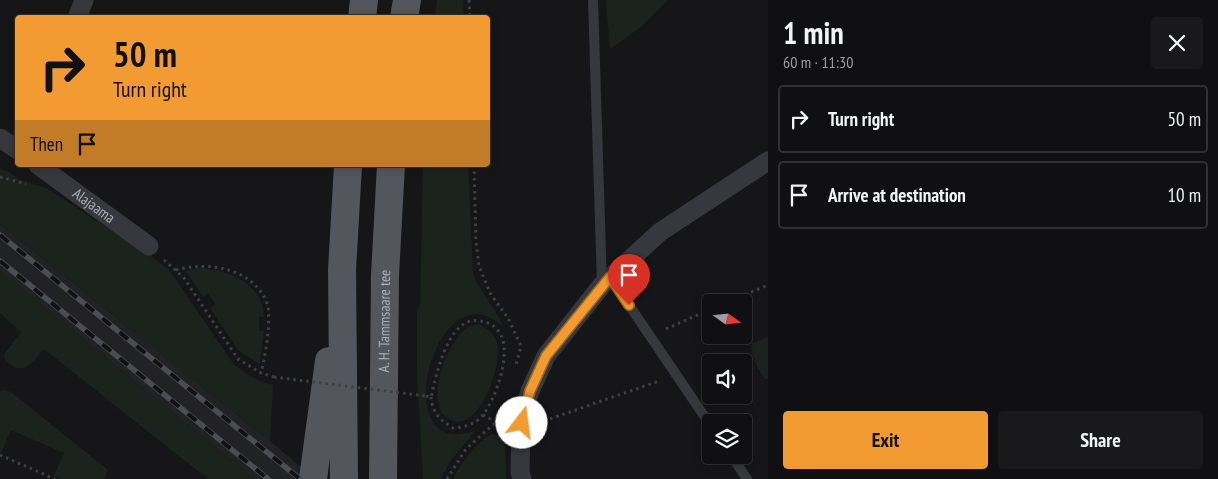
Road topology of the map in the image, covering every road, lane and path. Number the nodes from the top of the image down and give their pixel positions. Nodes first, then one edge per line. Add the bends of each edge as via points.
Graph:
1 (84, 0) edge
2 (364, 0) edge
3 (407, 0) edge
4 (469, 0) edge
5 (593, 0) edge
6 (78, 15) edge
7 (362, 15) edge
8 (404, 15) edge
9 (470, 15) edge
10 (0, 138) edge
11 (15, 148) edge
12 (768, 161) edge
13 (41, 167) edge
14 (348, 167) edge
15 (391, 167) edge
16 (474, 167) edge
17 (149, 246) joint
18 (176, 270) junction
19 (342, 270) junction
20 (385, 275) junction
21 (606, 281) junction
22 (768, 285) edge
23 (746, 294) edge
24 (702, 313) edge
25 (650, 336) junction
26 (514, 371) dead end
27 (261, 373) junction
28 (676, 375) junction
29 (431, 397) junction
30 (503, 405) dead end
31 (703, 414) edge
32 (544, 422) dead end
33 (0, 456) edge
34 (737, 464) edge
35 (55, 479) edge
36 (313, 479) edge
37 (344, 479) edge
38 (384, 479) edge
39 (400, 479) edge
40 (446, 479) edge
41 (522, 479) edge
42 (747, 479) edge

1 - 6 street
2 - 7 main road
3 - 8 main road
4 - 9 path
5 - 21 lane
10 - 11 street
12 - 21 street via 660,232
13 - 17 street, Alajaama
14 - 19 main road
15 - 20 main road, A. H. Tammsaare tee
16 - 26 path via 479,266 490,293 508,318 521,346
17 - 18 path
18 - 27 path via 238,358
18 - 27 path via 195,266 219,267 240,275 257,289 268,305
19 - 36 main road
19 - 37 main road
20 - 38 main road, A. H. Tammsaare tee
20 - 39 main road
21 - 25 lane
21 - 41 street via 546,356 530,391 522,423
22 - 23 path
24 - 25 path
25 - 28 lane
27 - 29 path, bridge
28 - 31 lane
28 - 32 path
29 - 29 path via 442,356 465,322 488,322 496,328 501,335 505,358 497,388 483,415 472,423 453,428 438,418
30 - 40 path via 496,422 466,449
33 - 35 path
34 - 42 lane

